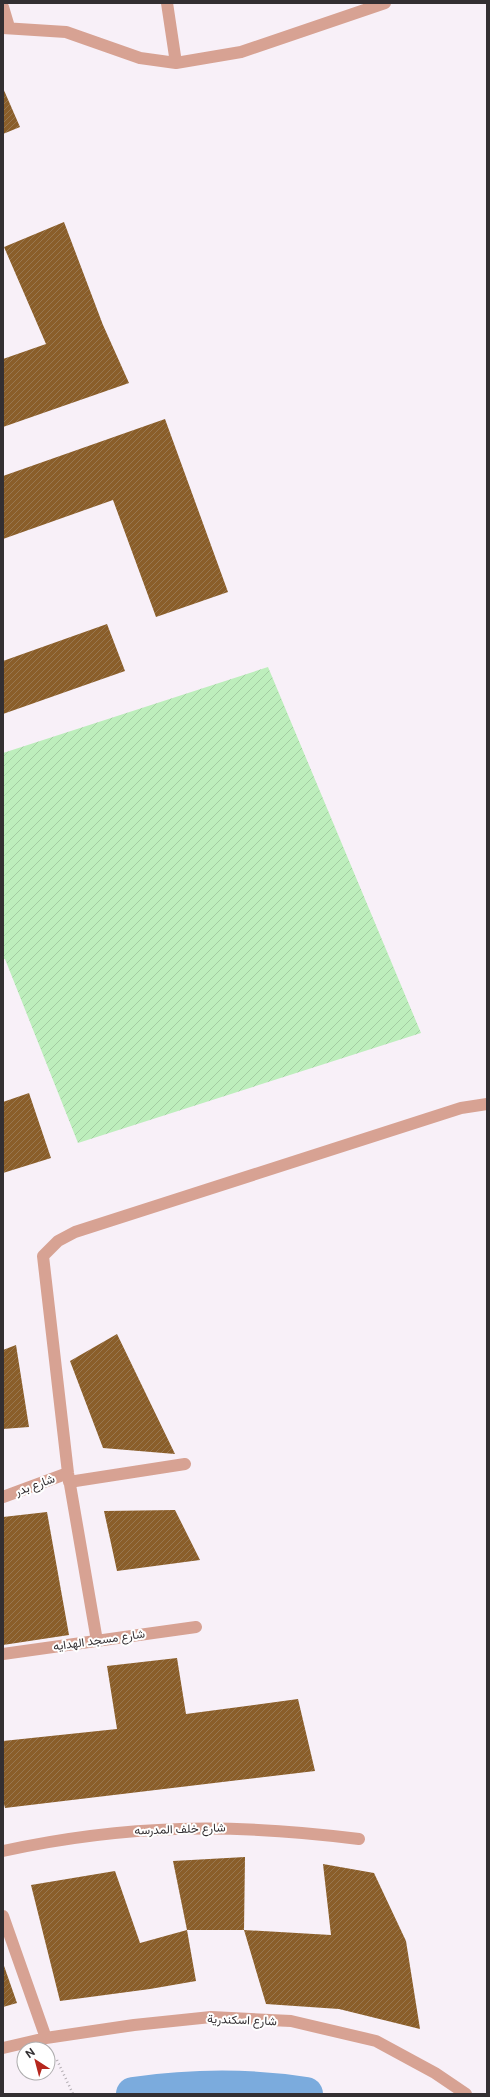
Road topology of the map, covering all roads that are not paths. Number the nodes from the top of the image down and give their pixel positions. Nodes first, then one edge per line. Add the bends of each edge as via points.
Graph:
1 (167, 3) edge
2 (385, 3) edge
3 (3, 7) edge
4 (6, 28) edge
5 (176, 63) junction
6 (487, 1104) edge
7 (185, 1464) dead end
8 (69, 1478) junction
9 (3, 1496) edge
10 (196, 1627) dead end
11 (97, 1641) junction
12 (3, 1654) edge
13 (359, 1839) dead end
14 (3, 1851) edge
15 (3, 1916) edge
16 (46, 2038) junction
17 (3, 2048) edge
18 (466, 2094) edge

1 - 5 street
2 - 5 street via 241,52
3 - 4 street
4 - 5 street via 66,32 140,58
6 - 8 street via 453,1110 83,1230 58,1241 43,1256
7 - 8 street, شارع بدر
8 - 9 street, شارع بدر
8 - 11 street
10 - 11 street, شارع مسجد الهدايه
11 - 12 street, شارع مسجد الهدايه
13 - 14 street, شارع خلف المدرسه via 296,1831 169,1828 106,1833
15 - 16 street
16 - 17 street, شارع اسكندرية
16 - 18 street, شارع اسكندرية via 211,2017 291,2021 376,2041 436,2073

